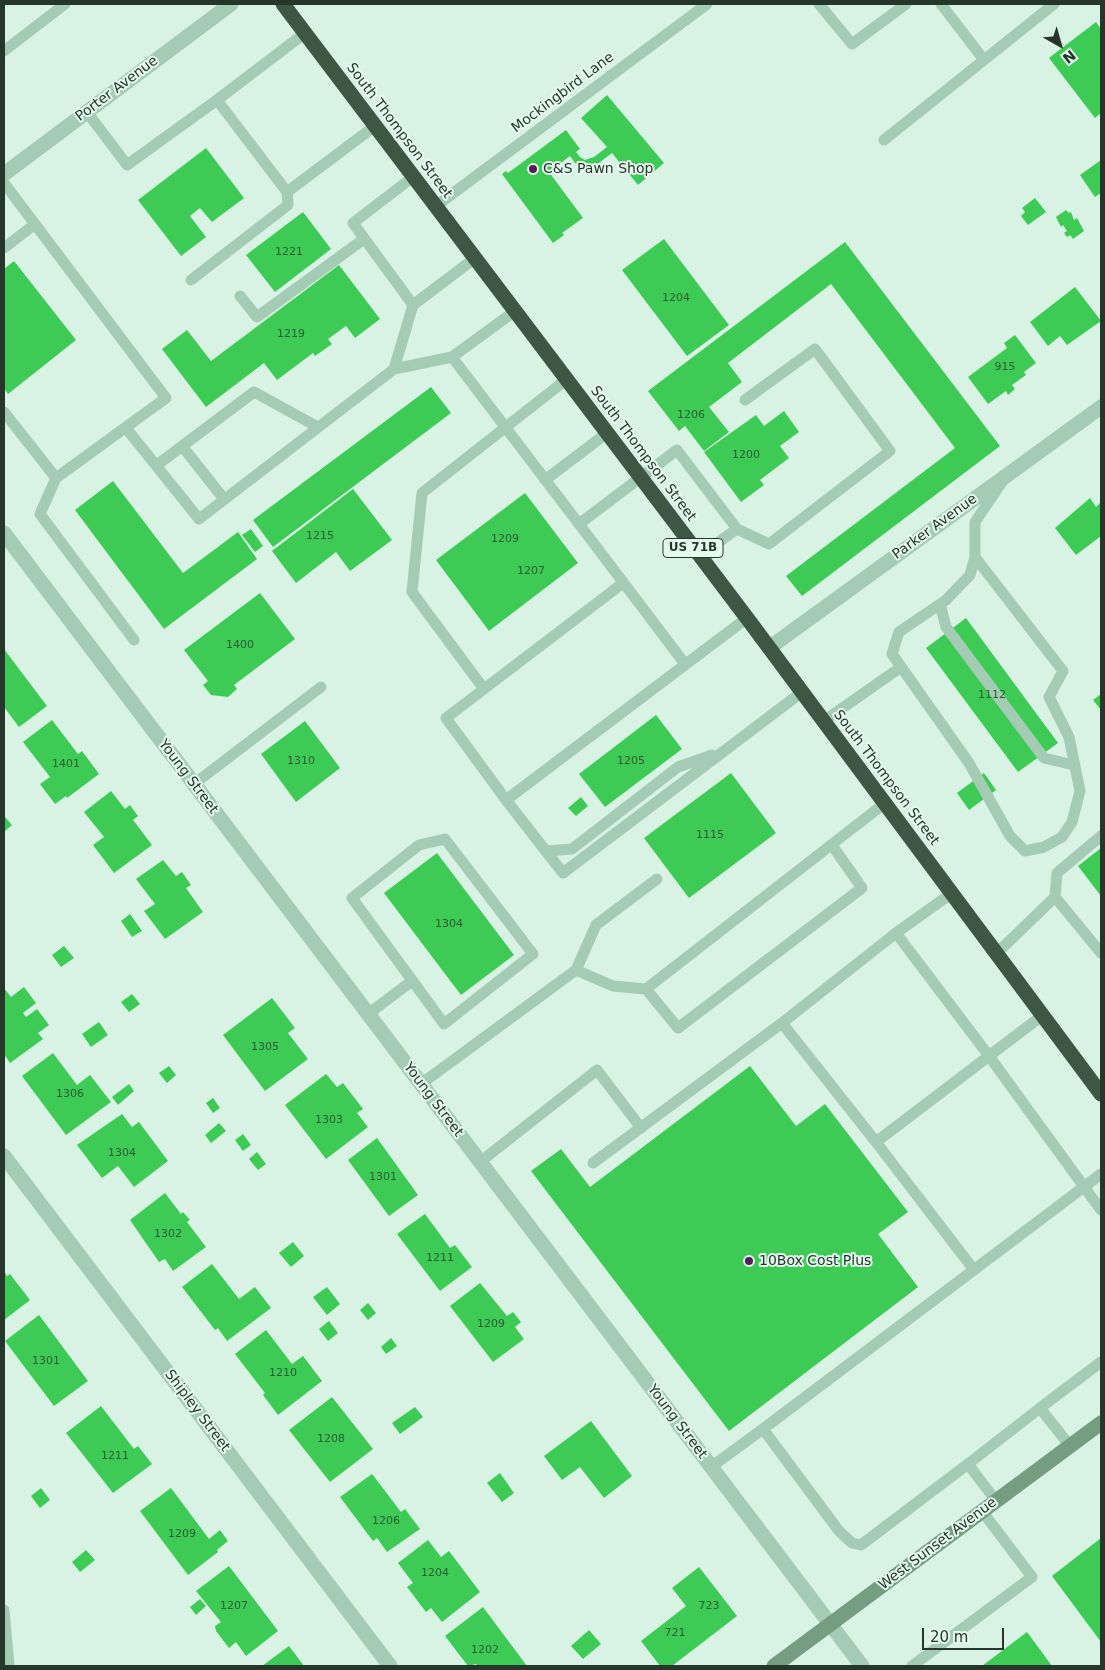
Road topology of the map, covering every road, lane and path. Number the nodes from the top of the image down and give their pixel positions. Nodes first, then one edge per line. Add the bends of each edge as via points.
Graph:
1 (65, 4) edge
2 (231, 4) edge
3 (283, 4) edge
4 (707, 4) edge
5 (820, 4) edge
6 (906, 4) edge
7 (941, 4) edge
8 (1054, 4) edge
9 (305, 33) junction
10 (4, 51) edge
11 (984, 60) junction
12 (217, 100) junction
13 (87, 112) junction
14 (375, 126) junction
15 (884, 140) dead end
16 (4, 174) edge
17 (414, 177) junction
18 (4, 183) edge
19 (287, 192) junction
20 (436, 206) junction
21 (35, 224) junction
22 (364, 239) junction
23 (4, 248) edge
24 (475, 258) junction
25 (190, 280) dead end
26 (240, 296) dead end
27 (413, 305) junction
28 (515, 311) junction
29 (452, 357) junction
30 (394, 369) junction
31 (567, 380) junction
32 (745, 400) dead end
33 (1101, 407) edge
34 (4, 412) edge
35 (318, 427) junction
36 (505, 427) junction
37 (126, 428) junction
38 (607, 433) junction
39 (182, 446) junction
40 (157, 465) junction
41 (1006, 476) junction
42 (56, 478) junction
43 (641, 478) junction
44 (544, 480) junction
45 (224, 499) junction
46 (579, 524) junction
47 (737, 529) junction
48 (4, 533) edge
49 (699, 556) junction
50 (975, 556) junction
51 (623, 583) junction
52 (940, 604) junction
53 (747, 618) junction
54 (134, 640) dead end
55 (769, 648) junction
56 (685, 664) junction
57 (901, 667) junction
58 (321, 687) dead end
59 (484, 689) junction
60 (802, 692) junction
61 (824, 721) junction
62 (723, 751) junction
63 (1074, 765) junction
64 (194, 784) junction
65 (506, 800) junction
66 (884, 803) junction
67 (1101, 836) edge
68 (832, 845) junction
69 (546, 851) junction
70 (657, 879) dead end
71 (952, 894) junction
72 (1055, 897) junction
73 (896, 934) junction
74 (997, 953) junction
75 (1101, 953) edge
76 (576, 970) junction
77 (412, 981) junction
78 (646, 989) junction
79 (368, 1014) junction
80 (1043, 1015) junction
81 (782, 1023) junction
82 (989, 1056) junction
83 (421, 1084) junction
84 (1099, 1085) edge
85 (641, 1128) junction
86 (876, 1142) junction
87 (4, 1156) edge
88 (480, 1162) junction
89 (593, 1163) dead end
90 (1101, 1174) edge
91 (1084, 1187) junction
92 (1101, 1210) edge
93 (974, 1270) junction
94 (1101, 1362) edge
95 (1040, 1408) junction
96 (1101, 1423) edge
97 (763, 1429) junction
98 (1070, 1446) junction
99 (968, 1464) junction
100 (711, 1467) junction
101 (996, 1501) junction
102 (982, 1511) junction
103 (4, 1610) edge
104 (830, 1624) junction
105 (9, 1666) edge
106 (390, 1666) edge
107 (774, 1666) edge
108 (862, 1666) edge
109 (912, 1666) edge

1 - 10 lane
2 - 13 street, Porter Avenue
3 - 9 highway, South Thompson Street / US 71B
4 - 20 lane, Mockingbird Lane
5 - 6 lane via 852,44
7 - 11 lane
8 - 11 lane
9 - 12 lane
9 - 14 highway, South Thompson Street / US 71B
11 - 15 lane
12 - 13 lane via 127,166
12 - 19 lane
13 - 16 street, Porter Avenue
14 - 17 highway, South Thompson Street / US 71B
14 - 19 lane
17 - 20 highway, South Thompson Street / US 71B
17 - 22 lane via 352,223
18 - 21 lane
19 - 25 lane via 288,205
20 - 24 highway, South Thompson Street / US 71B
21 - 23 lane
21 - 37 lane via 166,398
22 - 26 lane via 257,317
22 - 27 lane
24 - 27 lane
24 - 28 highway, South Thompson Street / US 71B
27 - 30 lane
28 - 29 lane
28 - 31 highway, South Thompson Street / US 71B
29 - 30 lane
29 - 36 lane
30 - 35 lane
31 - 36 lane
31 - 38 highway, South Thompson Street / US 71B
32 - 47 lane via 815,349 890,452 769,544
33 - 41 street, Parker Avenue
34 - 42 lane
35 - 39 lane via 254,392
35 - 45 lane
36 - 44 lane
36 - 59 lane via 422,493 412,592
37 - 40 lane
37 - 42 lane
38 - 43 highway, South Thompson Street / US 71B
38 - 44 lane
39 - 40 lane
39 - 45 lane
40 - 45 lane via 199,519
41 - 50 lane via 975,522
41 - 55 street, Parker Avenue
42 - 54 lane via 40,514
43 - 46 lane
43 - 47 lane via 677,450
43 - 49 highway, South Thompson Street / US 71B
44 - 46 lane
46 - 51 lane
47 - 49 lane
48 - 64 street, Young Street
49 - 53 highway, South Thompson Street / US 71B
50 - 52 lane via 970,575
50 - 63 lane via 1063,671 1049,697 1069,737
51 - 56 lane
51 - 59 lane
52 - 57 lane via 899,632 892,654
52 - 63 lane via 946,627 1044,758
53 - 55 highway, South Thompson Street / US 71B
53 - 56 lane
55 - 60 highway, South Thompson Street / US 71B
56 - 65 lane
57 - 61 lane
57 - 63 lane via 969,763 1010,836 1025,851 1044,847 1062,837 1072,822 1080,791
58 - 64 lane
59 - 65 lane via 446,718
60 - 61 highway, South Thompson Street / US 71B
60 - 62 lane
61 - 66 highway, South Thompson Street / US 71B
62 - 69 lane via 678,767 572,848
62 - 69 lane via 563,873
64 - 79 street, Young Street
65 - 69 lane
66 - 68 lane
66 - 71 highway, South Thompson Street / US 71B
67 - 72 lane via 1057,873
68 - 78 lane
68 - 78 lane via 862,888 678,1028
70 - 76 lane via 596,925
71 - 73 lane
71 - 74 highway, South Thompson Street / US 71B
72 - 74 lane
72 - 75 lane
73 - 81 lane
73 - 82 lane
74 - 80 highway, South Thompson Street / US 71B
76 - 78 lane via 613,986
76 - 83 lane
77 - 77 lane via 352,898 419,845 446,838 533,954 444,1024
77 - 79 lane
79 - 83 street, Young Street
80 - 82 lane
80 - 84 highway, South Thompson Street / US 71B
81 - 85 lane
81 - 86 lane
82 - 86 lane
82 - 91 lane
83 - 88 street, Young Street
85 - 88 lane via 596,1070
85 - 89 lane
86 - 93 lane
87 - 106 street, Shipley Street
88 - 100 street, Young Street
90 - 91 lane
91 - 92 lane
91 - 93 lane
93 - 97 lane
94 - 95 lane
95 - 98 lane
95 - 99 lane
96 - 98 street, West Sunset Avenue
97 - 99 lane via 839,1531 852,1543 861,1545
97 - 100 lane
98 - 101 street, West Sunset Avenue
99 - 101 lane
100 - 104 street, Young Street
101 - 102 street, West Sunset Avenue
102 - 104 street, West Sunset Avenue
102 - 109 lane via 1032,1577
103 - 105 lane
104 - 107 street, West Sunset Avenue
104 - 108 street, Young Street

